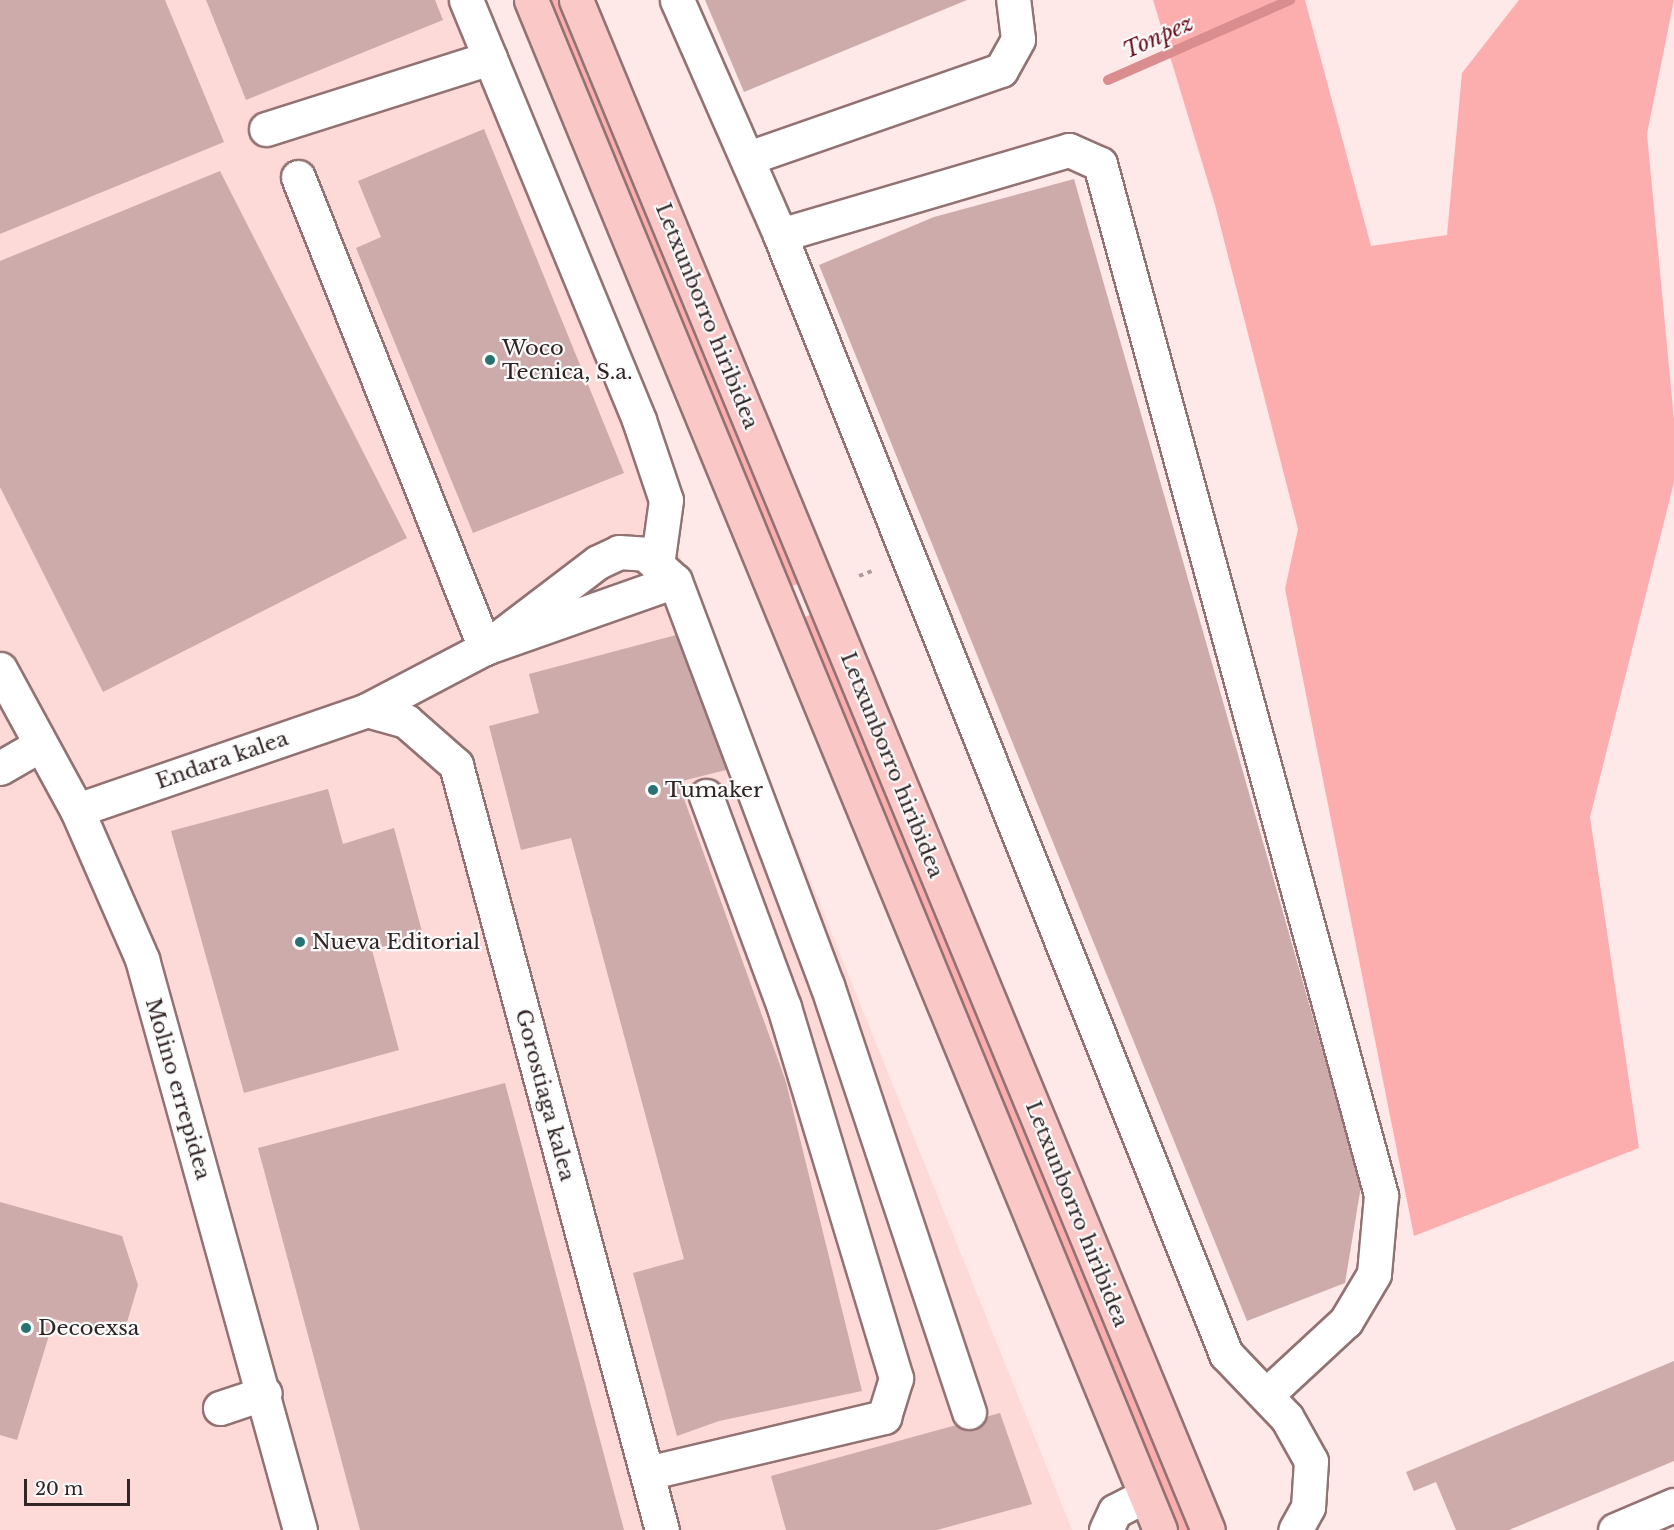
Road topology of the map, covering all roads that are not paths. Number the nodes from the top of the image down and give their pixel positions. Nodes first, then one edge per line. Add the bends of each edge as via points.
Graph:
1 (466, 0) edge
2 (531, 0) edge
3 (576, 0) edge
4 (677, 0) edge
5 (1013, 0) edge
6 (490, 58) junction
7 (266, 129) dead end
8 (748, 158) junction
9 (298, 177) dead end
10 (780, 235) junction
11 (666, 573) junction
12 (485, 648) junction
13 (0, 669) edge
14 (367, 710) junction
15 (38, 746) junction
16 (0, 768) edge
17 (706, 796) dead end
18 (77, 810) junction
19 (265, 1393) junction
20 (1266, 1395) junction
21 (220, 1408) dead end
22 (969, 1412) dead end
23 (647, 1473) junction
24 (1145, 1496) junction
25 (1674, 1505) edge
26 (300, 1530) edge
27 (662, 1530) edge
28 (1106, 1530) edge
29 (1160, 1530) edge
30 (1208, 1530) edge
31 (1295, 1530) edge
32 (1616, 1530) edge

1 - 6 street
2 - 24 main road, Letxunborro hiribidea
3 - 30 main road, Letxunborro hiribidea
4 - 8 street
5 - 8 street via 1018,39 1001,70
6 - 7 street
6 - 11 street via 666,500
8 - 10 street
9 - 12 street
10 - 20 street via 1226,1354
10 - 20 street via 1069,150 1100,164 1381,1195 1374,1274 1346,1321
11 - 12 street
11 - 12 street via 645,554 619,552 598,562
11 - 22 street via 827,985
12 - 14 street, Endara kalea
13 - 15 street, Molino errepidea
14 - 18 street, Endara kalea
14 - 23 street, Gorostiaga kalea via 406,721 456,765
15 - 16 street
15 - 18 street, Molino errepidea
17 - 23 street via 784,1007 896,1378 884,1417
18 - 19 street, Molino errepidea via 142,959
19 - 21 street
19 - 26 street, Molino errepidea
20 - 31 street via 1287,1418 1311,1461 1308,1507
23 - 27 street, Gorostiaga kalea
24 - 28 street via 1115,1511
24 - 29 main road, Letxunborro hiribidea
25 - 32 street

